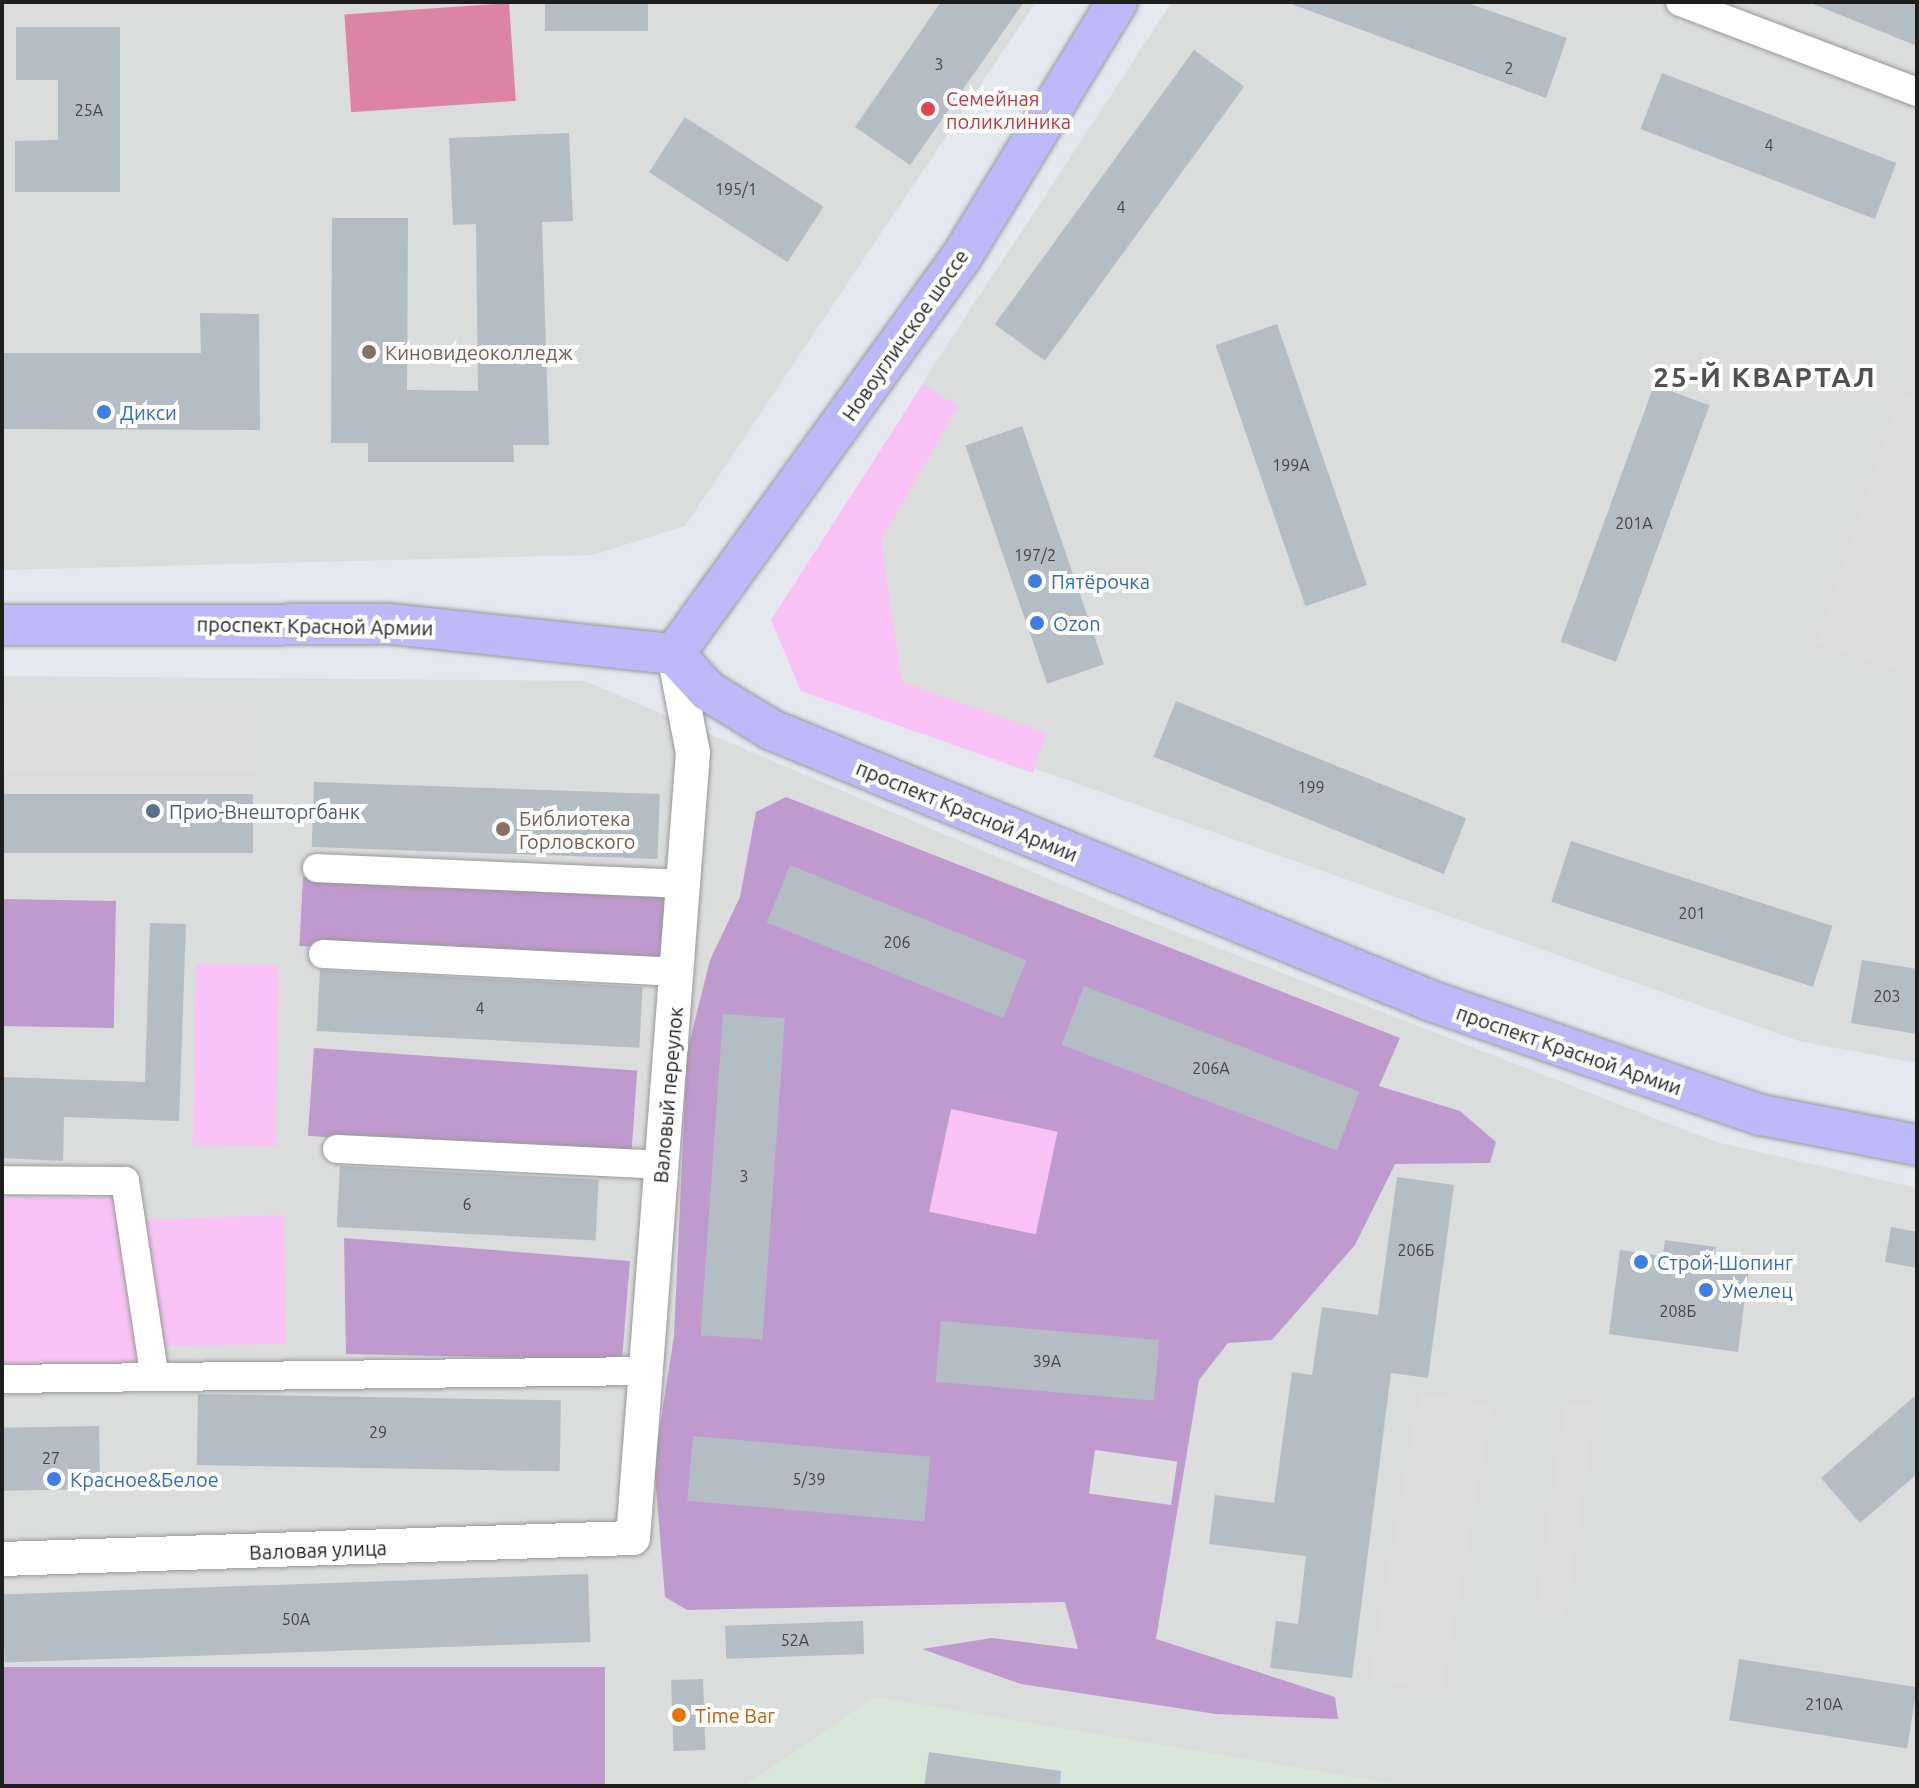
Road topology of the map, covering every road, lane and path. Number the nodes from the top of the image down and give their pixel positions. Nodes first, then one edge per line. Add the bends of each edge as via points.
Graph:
1 (1117, 2) edge
2 (1680, 2) edge
3 (1917, 92) edge
4 (2, 625) edge
5 (674, 654) junction
6 (317, 868) dead end
7 (683, 884) junction
8 (323, 954) dead end
9 (679, 972) junction
10 (1917, 1145) edge
11 (337, 1149) dead end
12 (661, 1165) junction
13 (2, 1180) edge
14 (644, 1371) junction
15 (154, 1373) junction
16 (2, 1379) edge
17 (633, 1538) joint
18 (2, 1559) edge

1 - 5 main road, Новоугличское шоссе via 962,256
2 - 3 street
4 - 5 main road, проспект Красной Армии via 391,624
5 - 7 street, Валовый переулок via 693,753
5 - 10 main road, проспект Красной Армии via 708,691 772,730 1434,1002 1761,1115
6 - 7 street
7 - 9 street, Валовый переулок
8 - 9 street
9 - 12 street, Валовый переулок
11 - 12 street
12 - 14 street, Валовый переулок
13 - 15 street via 125,1181
14 - 15 street
14 - 17 street, Валовый переулок
15 - 16 street
17 - 18 street, Валовая улица

